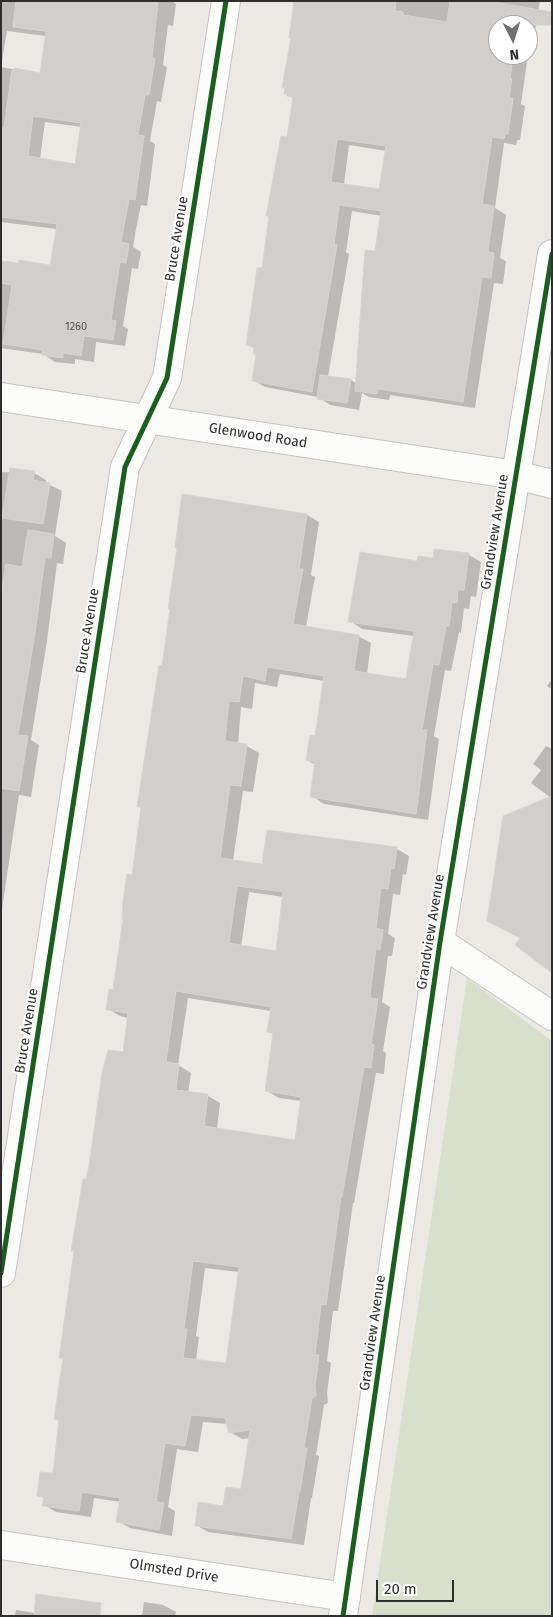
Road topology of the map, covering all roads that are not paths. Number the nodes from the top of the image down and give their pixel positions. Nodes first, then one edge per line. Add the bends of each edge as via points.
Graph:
1 (226, 1) edge
2 (552, 254) edge
3 (1, 397) edge
4 (147, 419) junction
5 (516, 475) junction
6 (552, 484) edge
7 (440, 942) junction
8 (552, 1016) edge
9 (1, 1273) edge
10 (1, 1545) edge
11 (345, 1607) edge

1 - 4 street, Bruce Avenue via 167,378
2 - 5 street, Grandview Avenue
3 - 4 street, Glenwood Road
4 - 5 street, Glenwood Road
4 - 9 street, Bruce Avenue via 125,467
5 - 6 street, Glenwood Road
5 - 7 street, Grandview Avenue
7 - 8 street
7 - 11 street, Grandview Avenue
10 - 11 street, Olmsted Drive

